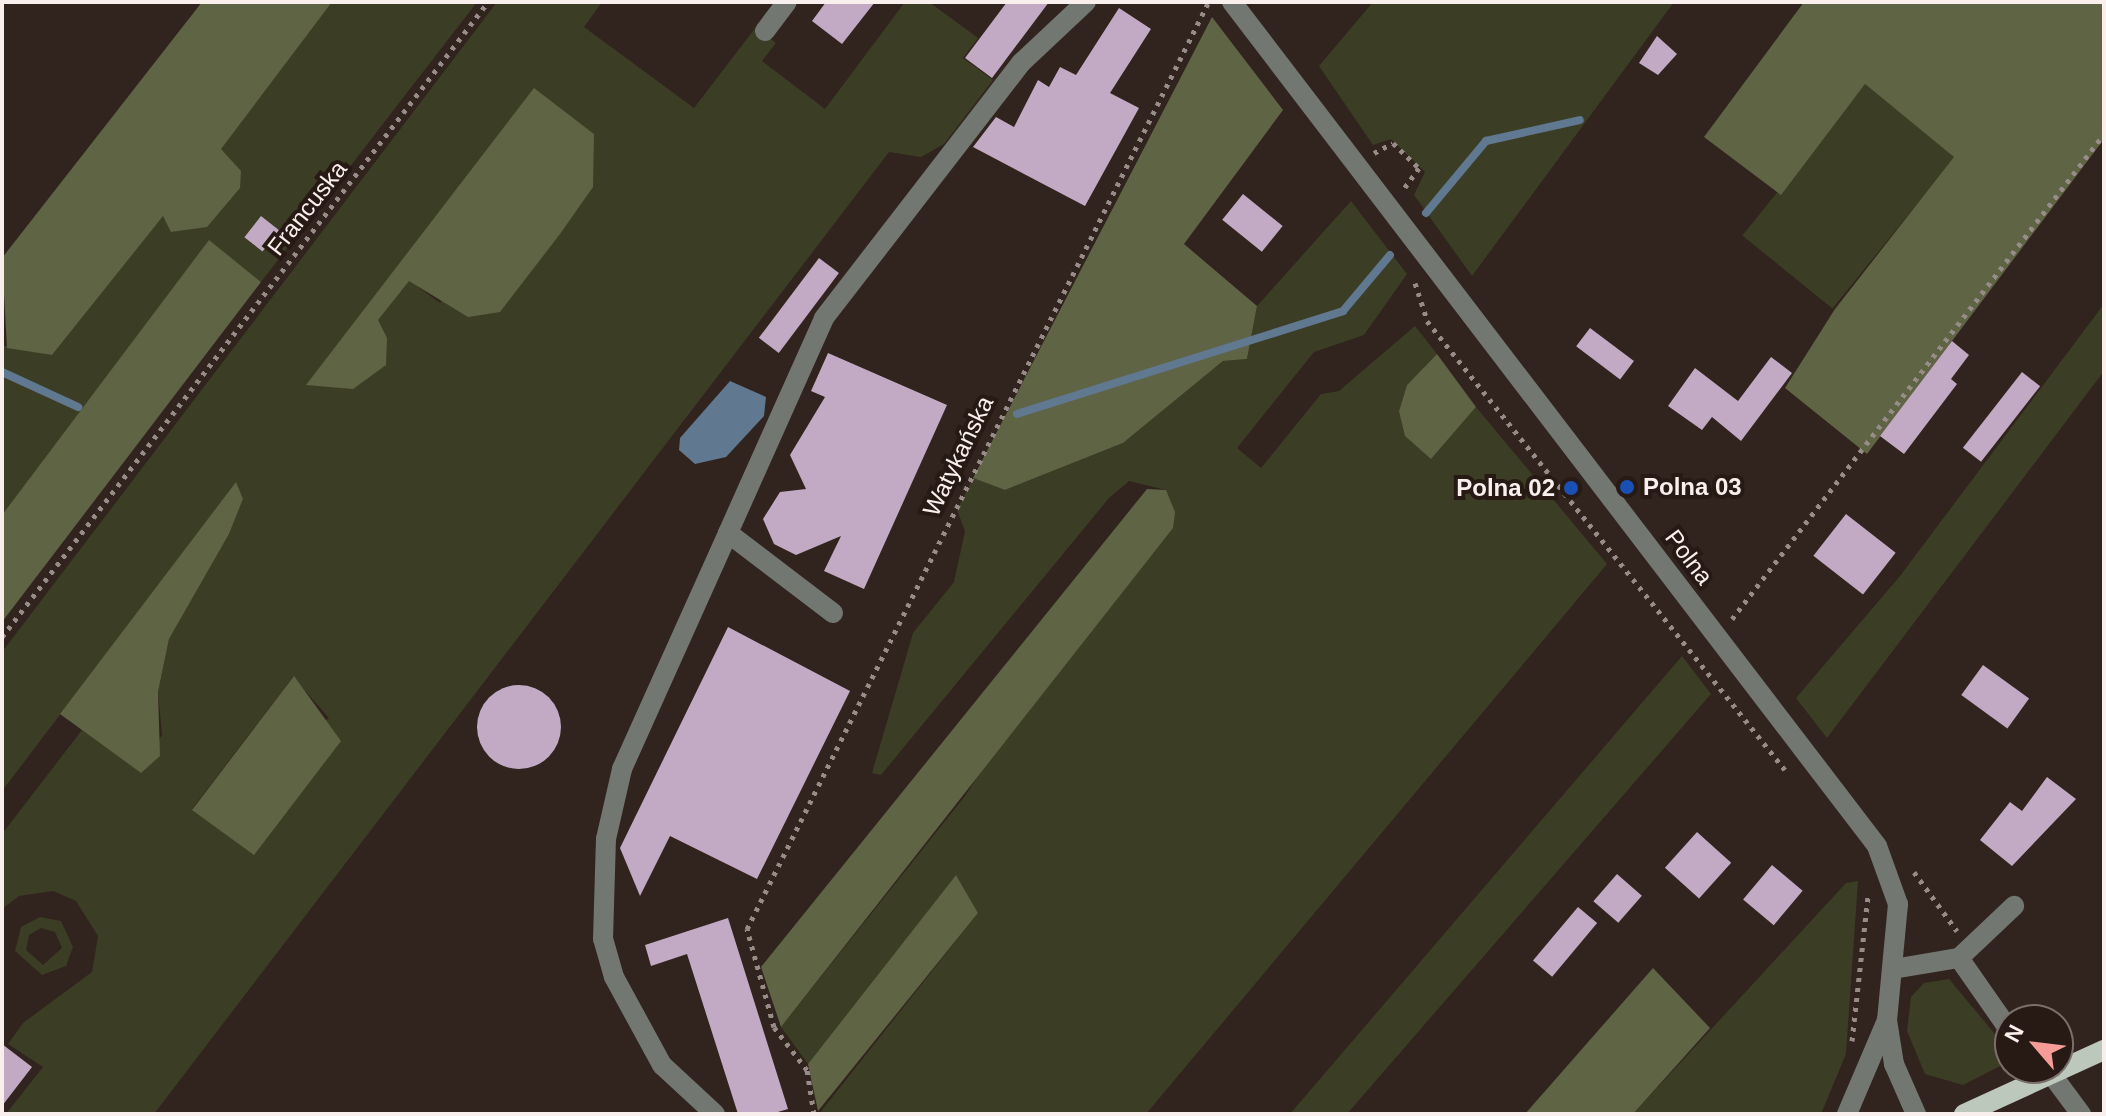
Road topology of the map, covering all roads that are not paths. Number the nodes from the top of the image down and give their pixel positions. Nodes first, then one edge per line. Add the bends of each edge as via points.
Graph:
1 (787, 2) edge
2 (1086, 2) edge
3 (1225, 8) edge
4 (765, 31) dead end
5 (728, 533) junction
6 (833, 613) dead end
7 (2014, 906) dead end
8 (1959, 958) junction
9 (1893, 969) junction
10 (1994, 1008) edge
11 (1887, 1020) junction
12 (2104, 1050) edge
13 (2074, 1064) edge
14 (2032, 1084) edge
15 (2059, 1084) edge
16 (715, 1114) edge
17 (1847, 1114) edge
18 (1916, 1114) edge
19 (1964, 1114) edge
20 (2081, 1114) edge

1 - 4 street
2 - 5 street via 1021,63 824,318
3 - 9 street, Polna via 1717,639 1892,874
5 - 6 street
5 - 16 street via 622,769 606,839 603,939 614,977 662,1065
7 - 8 street
8 - 9 street
8 - 10 street
9 - 11 street, Polna
11 - 17 street
11 - 18 street, Polna via 1894,1064
12 - 13 main road
14 - 19 main road
15 - 20 street

